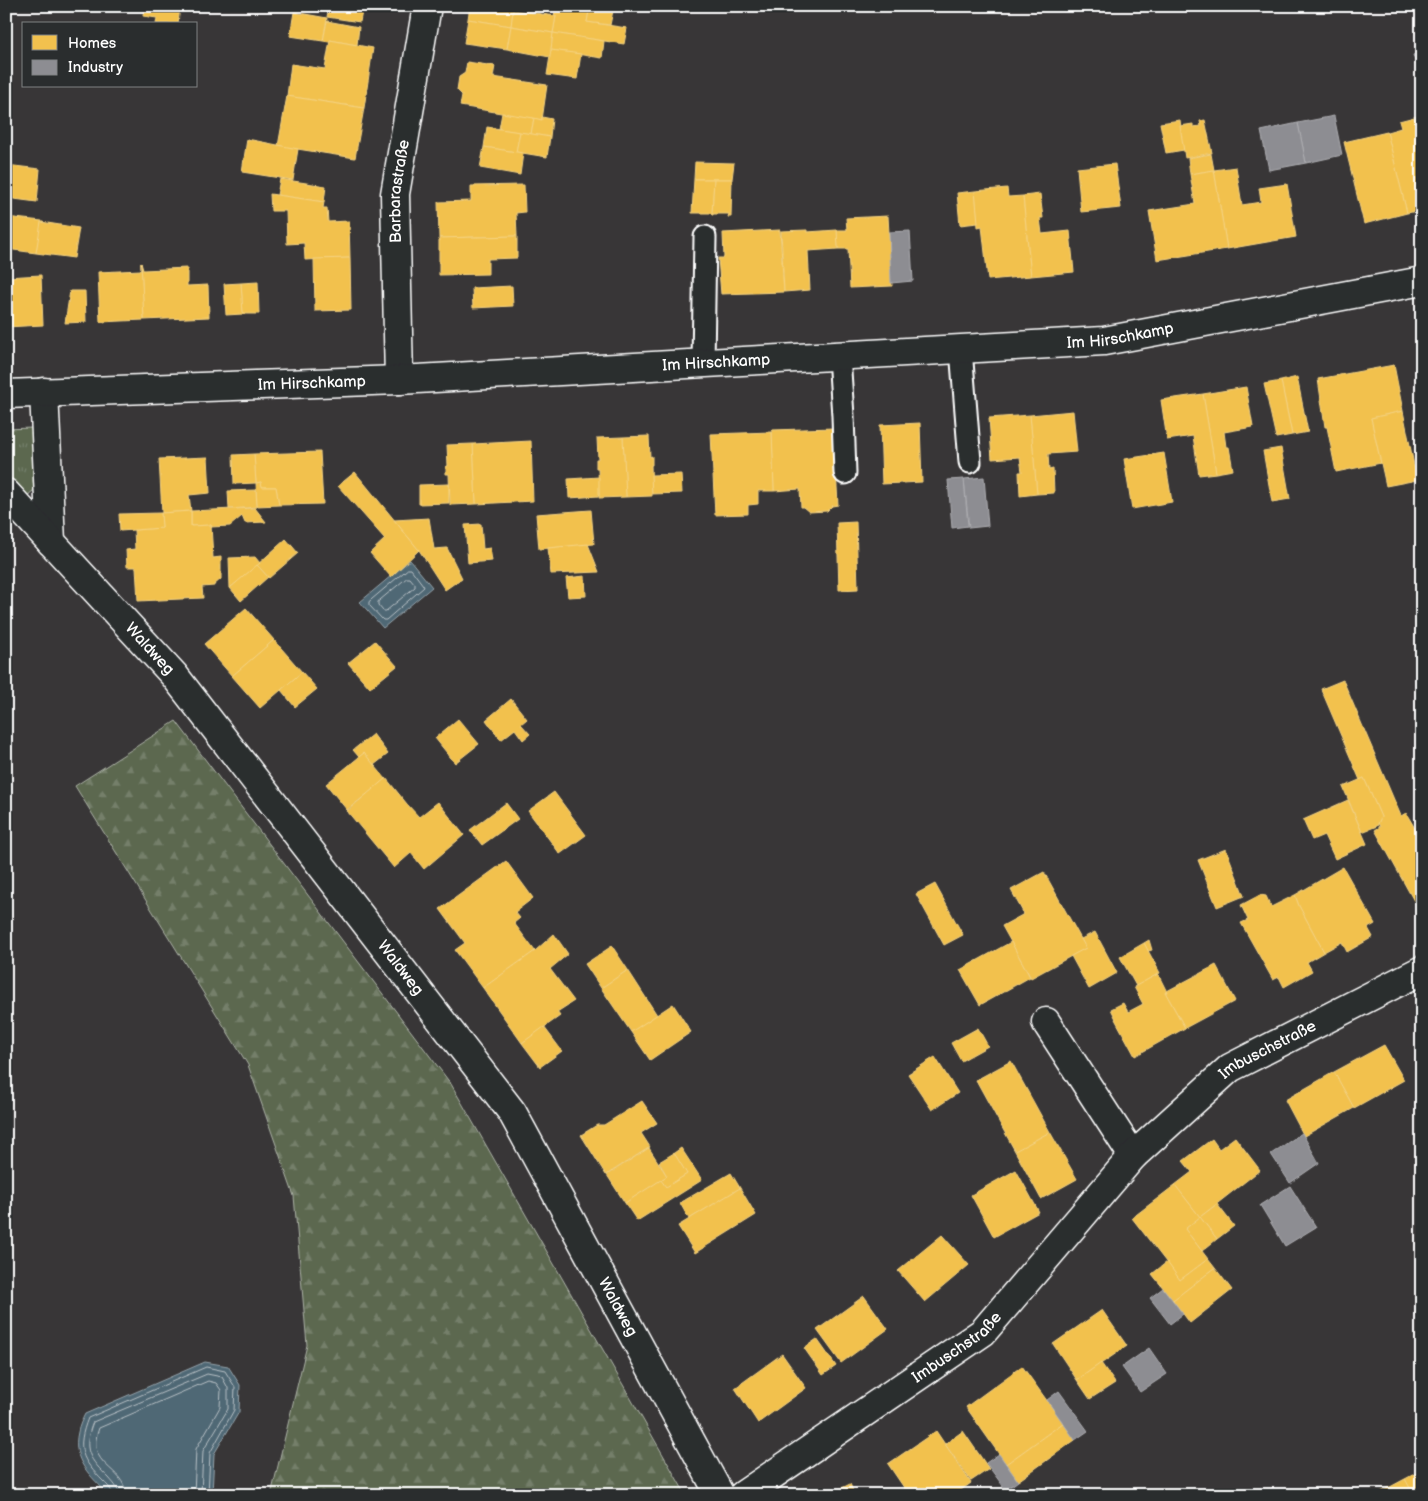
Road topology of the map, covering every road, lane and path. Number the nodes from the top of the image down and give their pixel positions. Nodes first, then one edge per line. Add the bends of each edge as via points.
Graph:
1 (427, 6) edge
2 (705, 237) dead end
3 (1422, 281) edge
4 (962, 349) junction
5 (839, 356) junction
6 (703, 363) junction
7 (399, 380) junction
8 (44, 392) junction
9 (6, 394) edge
10 (970, 462) dead end
11 (845, 473) dead end
12 (6, 493) edge
13 (51, 542) junction
14 (1422, 970) edge
15 (1046, 1022) dead end
16 (1133, 1156) junction
17 (720, 1495) edge
18 (743, 1495) edge

1 - 7 street, Barbarastraße via 395,194
2 - 6 lane
3 - 4 street, Im Hirschkamp via 1104,341
4 - 5 street, Im Hirschkamp
4 - 10 lane
5 - 6 street, Im Hirschkamp
5 - 11 lane
6 - 7 street, Im Hirschkamp
7 - 8 street, Im Hirschkamp
8 - 9 street, Im Hirschkamp
8 - 13 street
12 - 13 street, Waldweg
13 - 17 street, Waldweg via 174,675 512,1112
14 - 16 street, Imbuschstraße via 1230,1068
15 - 16 street
16 - 18 street, Imbuschstraße via 983,1332

